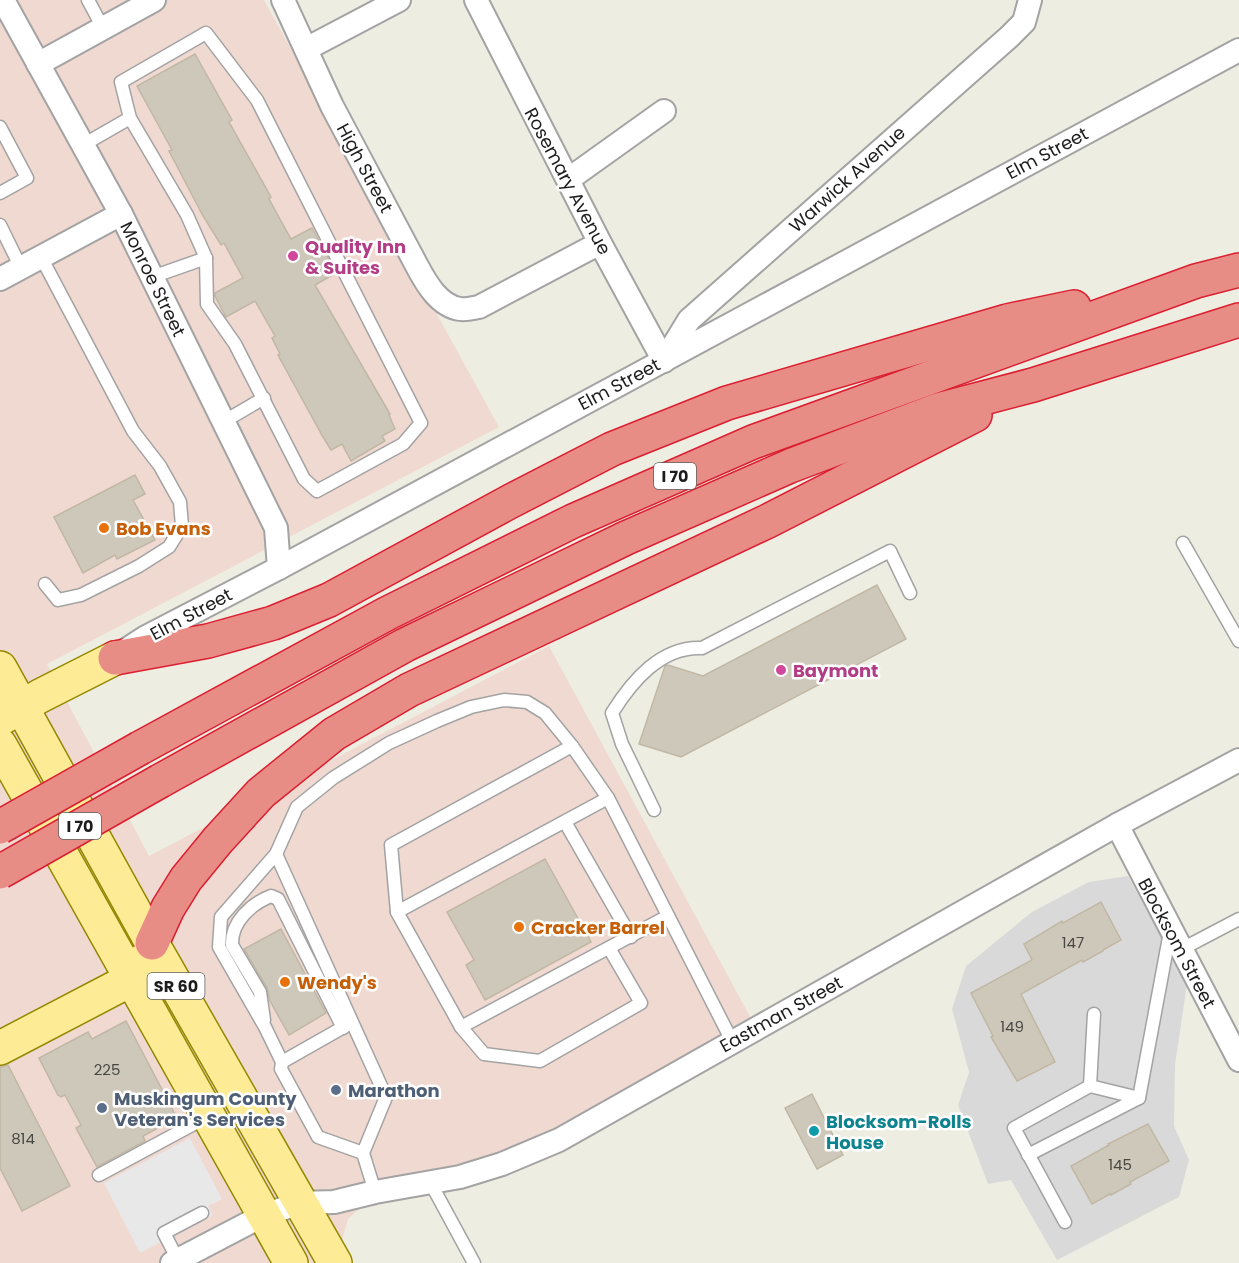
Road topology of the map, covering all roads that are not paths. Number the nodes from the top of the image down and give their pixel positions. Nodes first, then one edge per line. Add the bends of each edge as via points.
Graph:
1 (3, 0) edge
2 (88, 0) edge
3 (154, 0) edge
4 (283, 0) edge
5 (399, 0) edge
6 (476, 0) edge
7 (1030, 0) edge
8 (104, 28) junction
9 (306, 49) junction
10 (1239, 50) edge
11 (39, 64) junction
12 (664, 111) dead end
13 (130, 118) junction
14 (0, 127) edge
15 (83, 145) junction
16 (569, 179) junction
17 (0, 194) edge
18 (121, 214) junction
19 (0, 225) edge
20 (600, 243) junction
21 (41, 257) junction
22 (206, 258) junction
23 (21, 268) junction
24 (1239, 270) edge
25 (152, 277) junction
26 (0, 279) edge
27 (1196, 281) junction
28 (1239, 320) edge
29 (664, 361) junction
30 (1033, 386) junction
31 (264, 398) junction
32 (223, 422) junction
33 (1183, 543) dead end
34 (279, 567) junction
35 (45, 584) dead end
36 (910, 593) dead end
37 (1239, 641) edge
38 (116, 658) junction
39 (0, 668) edge
40 (10, 713) edge
41 (0, 745) edge
42 (572, 746) junction
43 (1239, 760) edge
44 (608, 798) junction
45 (654, 810) dead end
46 (565, 822) junction
47 (1116, 825) junction
48 (0, 827) edge
49 (276, 854) junction
50 (0, 872) edge
51 (397, 912) junction
52 (668, 916) junction
53 (1239, 919) edge
54 (631, 937) junction
55 (1175, 940) junction
56 (152, 943) junction
57 (609, 948) junction
58 (132, 979) junction
59 (1094, 1014) dead end
60 (347, 1025) junction
61 (265, 1027) junction
62 (461, 1027) junction
63 (732, 1041) junction
64 (0, 1048) edge
65 (1239, 1060) edge
66 (282, 1062) junction
67 (1090, 1086) junction
68 (1139, 1098) junction
69 (208, 1116) junction
70 (363, 1153) junction
71 (1028, 1155) junction
72 (99, 1175) dead end
73 (430, 1182) junction
74 (375, 1192) junction
75 (300, 1203) junction
76 (202, 1213) dead end
77 (264, 1215) junction
78 (1065, 1222) dead end
79 (175, 1261) edge
80 (291, 1263) edge
81 (335, 1263) edge
82 (474, 1263) edge

1 - 11 street, Monroe Street
2 - 8 lane
3 - 8 street
4 - 9 street, High Street
5 - 9 street
6 - 16 street, Rosemary Avenue
7 - 29 street, Warwick Avenue via 1024,22 1009,37 689,320
8 - 11 street
9 - 20 street, High Street via 417,266 442,301 460,309 479,308
10 - 29 street, Elm Street
11 - 15 street, Monroe Street
12 - 16 street
13 - 15 lane
13 - 22 lane via 187,214
13 - 31 lane via 121,82 206,33 257,100 422,423 403,444 317,491 304,479
14 - 17 lane via 27,178
15 - 18 street, Monroe Street
16 - 20 street, Rosemary Avenue
18 - 21 street
18 - 25 street, Monroe Street
19 - 23 lane
20 - 29 street, Rosemary Avenue
21 - 23 street
21 - 35 lane via 133,431 160,466 180,502 182,526 169,548 81,595 58,600
22 - 25 lane
22 - 31 lane via 207,304 235,344
23 - 26 street
24 - 27 highway, I 70
25 - 32 street, Monroe Street
27 - 38 highway via 1007,321 727,403 612,449 328,600 273,623 208,641
27 - 48 highway, I 70, bridge via 753,442 573,521 388,613
28 - 30 highway, I 70
29 - 34 street, Elm Street
30 - 50 highway, I 70, bridge via 938,410 790,466 626,538 405,645
30 - 56 highway via 768,521 409,690 334,734 261,793 218,840 186,879
31 - 32 lane
32 - 34 street, Monroe Street via 276,528
33 - 37 lane
34 - 38 street, Elm Street via 146,637
36 - 45 lane via 890,551 702,648 686,647 652,664 627,688 612,713 622,744
38 - 40 main road, Elm Street
39 - 40 main road, SR 60
40 - 56 main road, SR 60
41 - 58 main road, SR 60
42 - 44 lane
42 - 49 lane via 545,713 527,702 504,700 471,707 389,743 333,778 297,807
42 - 51 lane via 391,845
43 - 47 street, Eastman Street
44 - 46 lane
44 - 52 lane
46 - 51 lane
46 - 54 lane
47 - 55 street, Blocksom Street
47 - 63 street, Eastman Street
49 - 60 lane
49 - 61 lane via 221,917 219,947
51 - 62 lane
52 - 54 lane
52 - 63 lane
53 - 55 lane
54 - 57 lane
55 - 65 street, Blocksom Street
55 - 68 lane
56 - 58 main road
56 - 75 main road, SR 60
57 - 62 lane
57 - 62 lane via 641,1003 540,1061 483,1054
58 - 64 main road
58 - 69 main road, SR 60
59 - 67 lane
60 - 61 lane via 278,899 271,896 249,909 232,936 232,945 260,992
60 - 66 lane
60 - 70 lane via 386,1097
61 - 66 lane
63 - 73 street, Eastman Street via 559,1140 502,1164
66 - 70 lane via 281,1070 318,1137
67 - 68 lane
67 - 71 lane via 1014,1128
68 - 71 lane
69 - 72 lane
69 - 77 main road, SR 60
70 - 74 lane
71 - 78 lane
73 - 74 street, Eastman Street
73 - 82 lane
74 - 75 street, Eastman Street via 334,1202
75 - 77 street, Eastman Street
75 - 81 main road, SR 60
76 - 79 lane via 164,1233
77 - 79 street, Eastman Street
77 - 80 main road, SR 60

